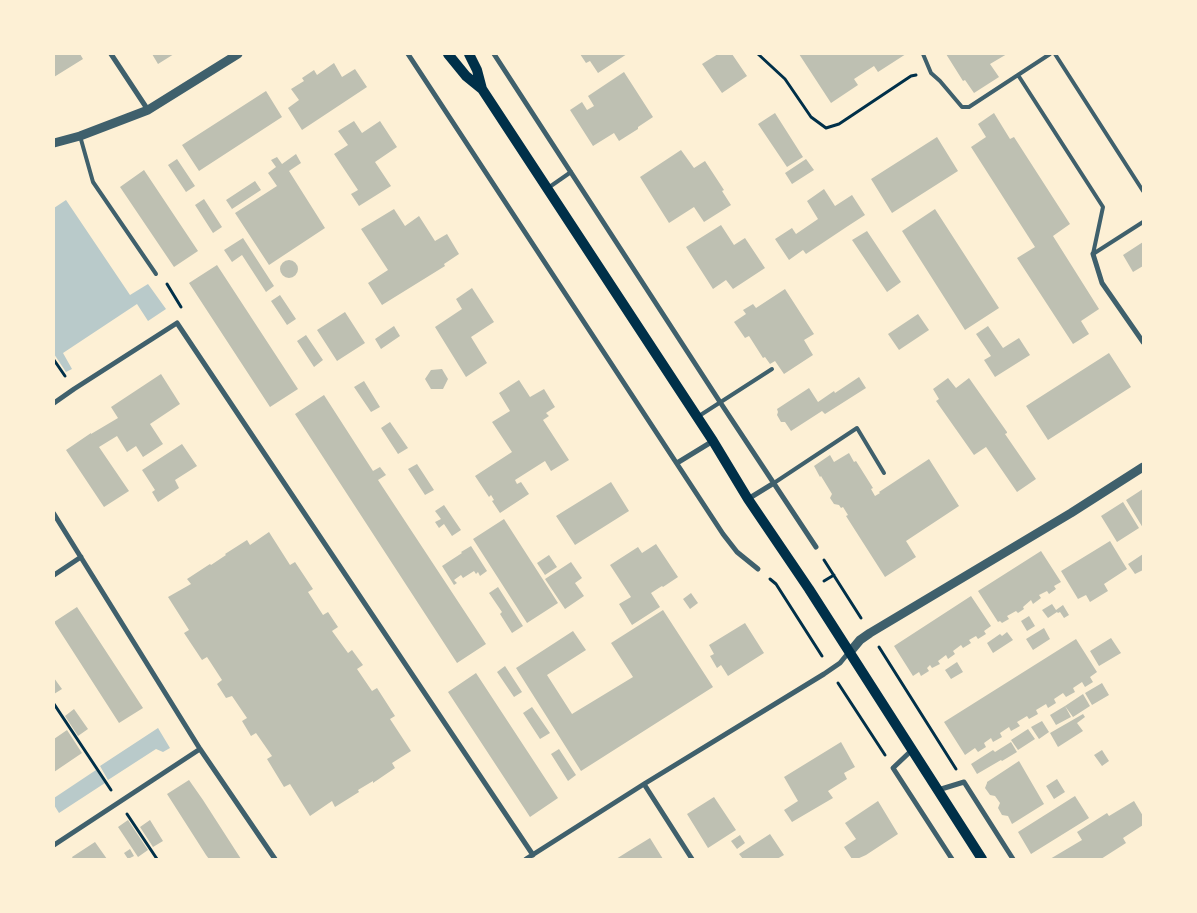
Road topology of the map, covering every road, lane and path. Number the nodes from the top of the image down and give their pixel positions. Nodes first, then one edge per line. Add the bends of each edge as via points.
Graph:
1 (111, 54) edge
2 (238, 54) edge
3 (408, 54) edge
4 (448, 54) edge
5 (470, 54) edge
6 (494, 54) edge
7 (758, 54) edge
8 (923, 54) edge
9 (1050, 54) edge
10 (1055, 54) edge
11 (931, 73) junction
12 (1018, 75) junction
13 (482, 89) junction
14 (148, 110) junction
15 (80, 136) junction
16 (54, 143) edge
17 (571, 172) junction
18 (546, 189) junction
19 (1143, 191) edge
20 (1143, 222) edge
21 (1093, 254) junction
22 (156, 274) joint
23 (177, 323) junction
24 (1143, 342) edge
25 (772, 369) dead end
26 (720, 402) junction
27 (54, 404) edge
28 (697, 417) junction
29 (713, 441) junction
30 (677, 463) junction
31 (1143, 466) edge
32 (884, 473) dead end
33 (774, 483) junction
34 (748, 499) junction
35 (54, 514) edge
36 (816, 547) joint
37 (81, 557) junction
38 (758, 569) dead end
39 (54, 575) edge
40 (870, 633) junction
41 (850, 652) junction
42 (54, 704) edge
43 (200, 749) junction
44 (912, 750) junction
45 (964, 782) junction
46 (644, 784) junction
47 (938, 791) junction
48 (120, 802) junction
49 (54, 845) edge
50 (533, 855) junction
51 (157, 859) edge
52 (275, 859) edge
53 (526, 859) edge
54 (692, 859) edge
55 (952, 859) edge
56 (982, 859) edge
57 (1014, 859) edge

1 - 14 street
2 - 14 street
3 - 30 street
4 - 13 main road
5 - 13 main road
6 - 17 street
7 - 11 path via 785,79 811,117 826,128 839,124 911,76
8 - 11 lane
9 - 12 lane
10 - 19 lane
11 - 12 lane via 962,107 969,107
12 - 21 lane via 1103,207
13 - 18 main road
14 - 15 street
15 - 16 street
15 - 22 lane via 93,182
17 - 18 lane
17 - 26 street
18 - 28 main road
20 - 21 lane
21 - 24 street via 1102,283
22 - 23 path via 166,282 181,307
23 - 27 street
23 - 50 street
25 - 26 lane
26 - 28 lane
26 - 33 street
28 - 29 main road
29 - 30 street
29 - 34 main road
30 - 38 street via 732,546
31 - 40 street
32 - 33 lane via 856,428
33 - 34 street
33 - 36 street
34 - 41 main road
35 - 37 street
36 - 40 path
37 - 39 street
37 - 43 street
40 - 41 street
40 - 45 path
41 - 44 main road
41 - 46 street via 824,674
42 - 48 path
43 - 48 street
43 - 52 street
44 - 47 main road
44 - 55 street via 893,768
45 - 47 street
45 - 57 street
46 - 50 street
46 - 54 street
47 - 56 main road
48 - 49 street
48 - 51 path
50 - 53 street

